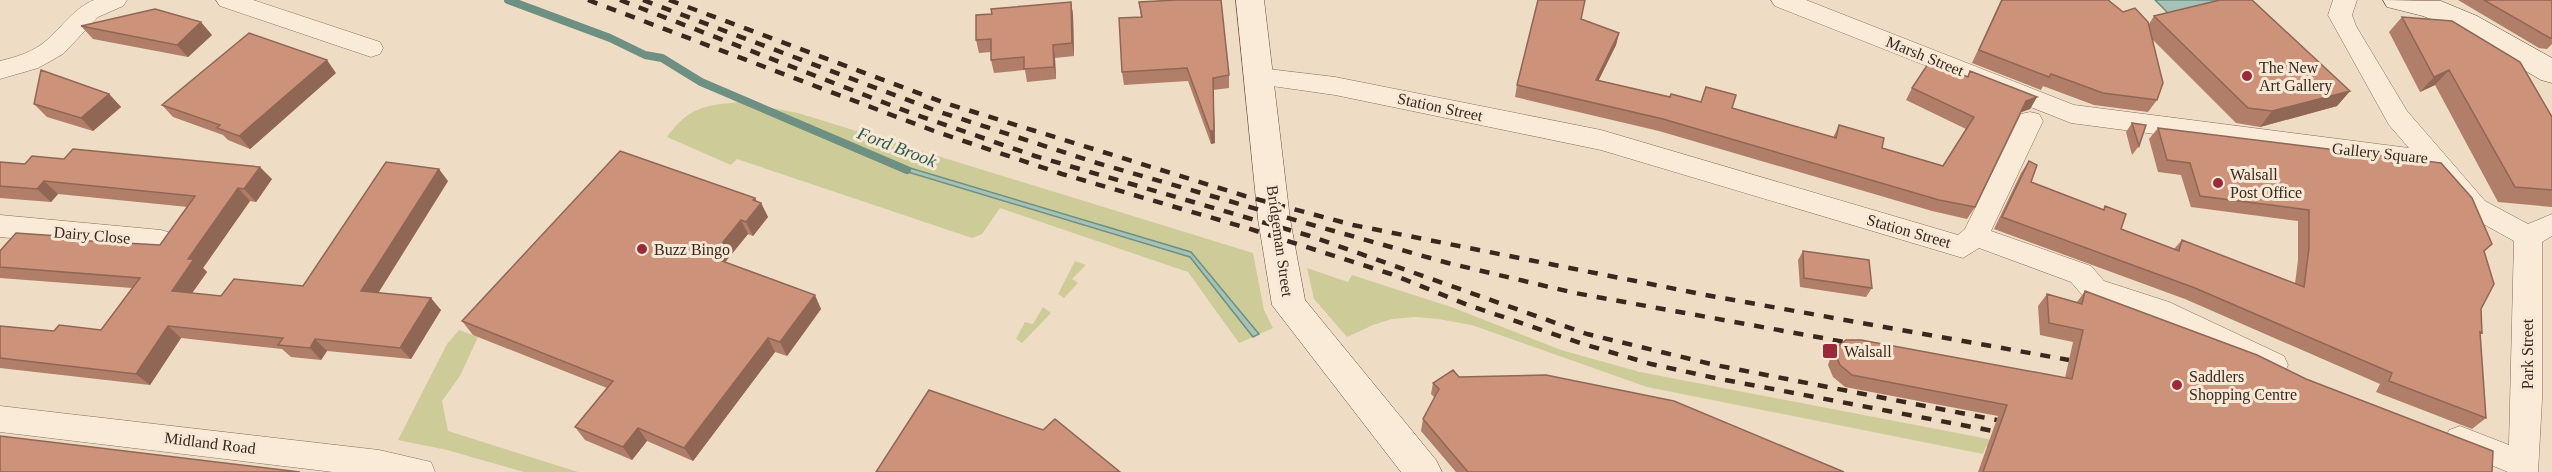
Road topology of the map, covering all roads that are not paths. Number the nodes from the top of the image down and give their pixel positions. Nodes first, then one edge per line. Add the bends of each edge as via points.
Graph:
1 (115, 0) edge
2 (228, 0) edge
3 (1250, 0) edge
4 (1783, 0) edge
5 (2345, 0) edge
6 (2397, 0) edge
7 (2445, 8) edge
8 (371, 48) dead end
9 (0, 70) edge
10 (2552, 72) edge
11 (1260, 77) junction
12 (2030, 121) dead end
13 (2138, 124) joint
14 (2436, 161) junction
15 (2540, 230) edge
16 (10, 235) edge
17 (161, 241) edge
18 (1969, 241) junction
19 (2294, 375) edge
20 (0, 419) edge
21 (2435, 430) edge
22 (2523, 468) edge
23 (420, 472) edge
24 (1423, 472) edge

1 - 9 street via 90,11 54,48 29,62
2 - 8 street
3 - 11 street, Bridgeman Street
4 - 13 street, Marsh Street via 2071,114
5 - 14 street, Gallery Square via 2340,15 2344,26 2398,118
6 - 7 street
7 - 10 street
11 - 18 street, Station Street via 1335,86 1601,140
11 - 24 street, Bridgeman Street via 1274,219 1289,305
12 - 18 street
13 - 14 street, Gallery Square
14 - 15 street, Park Street via 2476,208
15 - 22 street, Park Street
16 - 17 street, Dairy Close
18 - 19 street, Station Street via 2081,274 2094,289 2159,310
20 - 23 street, Midland Road
21 - 22 street

